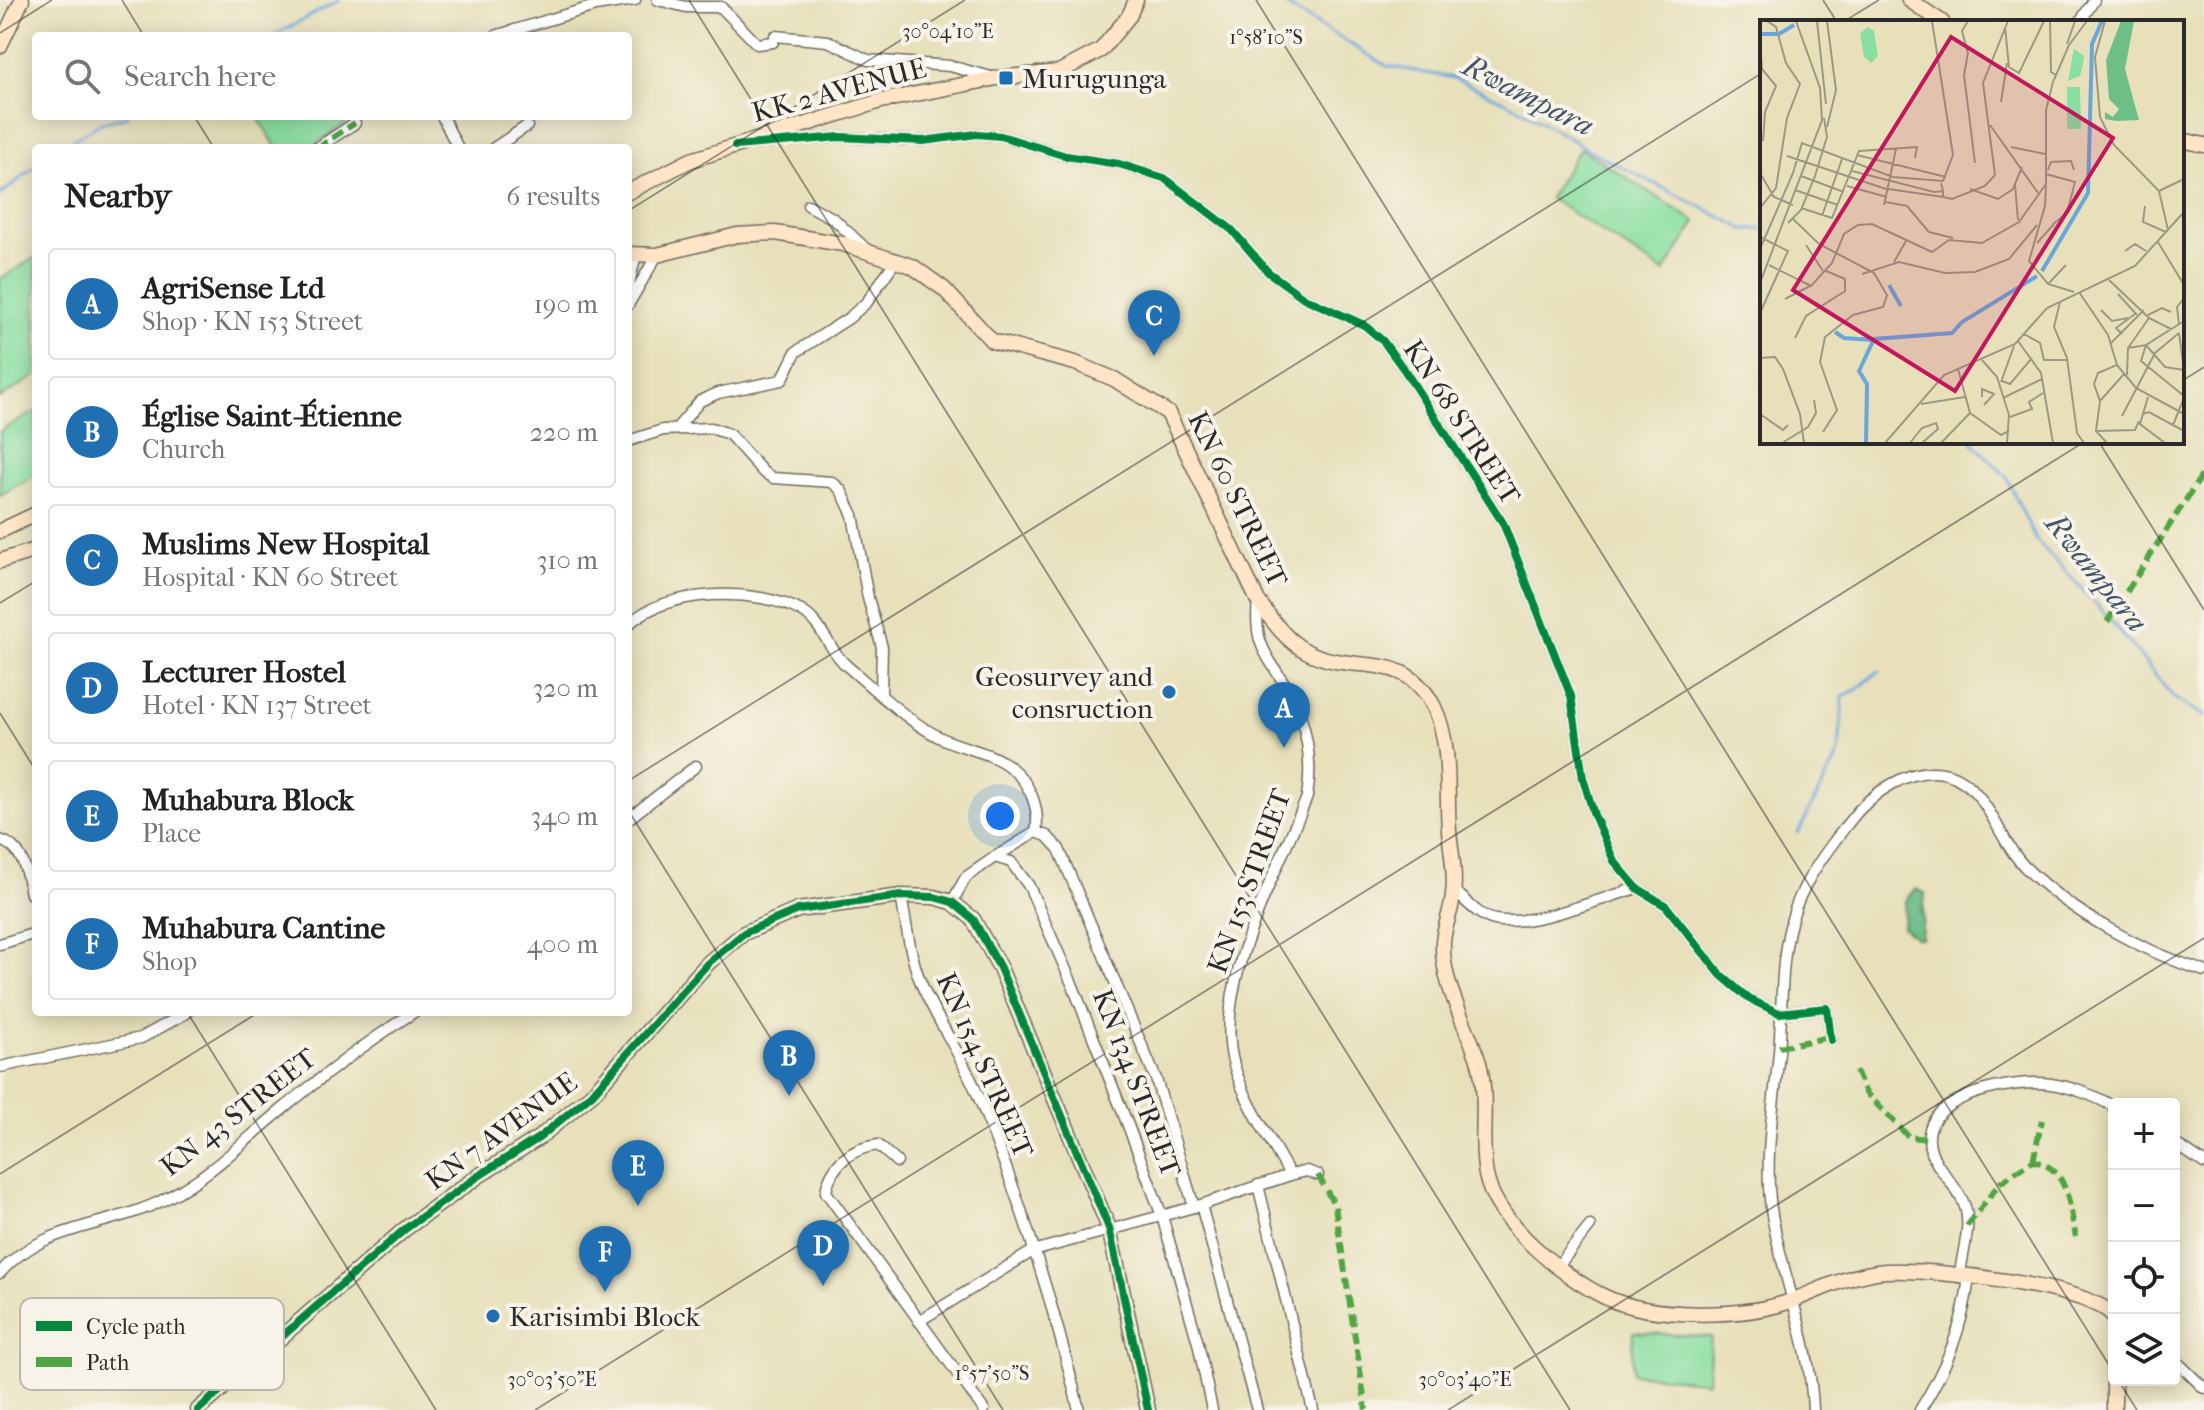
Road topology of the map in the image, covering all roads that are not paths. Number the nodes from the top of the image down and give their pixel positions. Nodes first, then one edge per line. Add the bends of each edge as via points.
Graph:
1 (22, 0) edge
2 (635, 0) edge
3 (658, 0) edge
4 (1136, 0) edge
5 (1909, 0) edge
6 (1927, 0) edge
7 (2094, 0) edge
8 (1939, 20) edge
9 (1940, 20) edge
10 (2081, 20) edge
11 (507, 32) edge
12 (0, 46) edge
13 (997, 78) junction
14 (444, 120) edge
15 (355, 123) dead end
16 (527, 126) dead end
17 (2184, 140) edge
18 (323, 144) edge
19 (456, 144) edge
20 (500, 144) edge
21 (2204, 145) edge
22 (735, 146) junction
23 (632, 190) edge
24 (808, 205) dead end
25 (868, 252) junction
26 (632, 254) edge
27 (657, 255) junction
28 (896, 260) junction
29 (632, 298) edge
30 (677, 428) junction
31 (632, 440) edge
32 (32, 516) edge
33 (0, 531) edge
34 (32, 551) edge
35 (0, 561) edge
36 (1258, 601) junction
37 (632, 623) edge
38 (881, 693) junction
39 (696, 766) dead end
40 (632, 816) edge
41 (1036, 832) junction
42 (0, 840) edge
43 (995, 857) junction
44 (1637, 888) junction
45 (1454, 890) junction
46 (31, 894) dead end
47 (901, 896) junction
48 (952, 902) junction
49 (32, 934) edge
50 (0, 944) edge
51 (2204, 971) edge
52 (1779, 1013) junction
53 (181, 1016) edge
54 (408, 1016) edge
55 (1831, 1040) dead end
56 (0, 1067) edge
57 (2108, 1103) edge
58 (2180, 1147) edge
59 (897, 1162) dead end
60 (2204, 1163) edge
61 (1290, 1175) junction
62 (1318, 1175) dead end
63 (1258, 1185) junction
64 (1197, 1206) junction
65 (1162, 1216) junction
66 (1590, 1226) dead end
67 (1109, 1228) junction
68 (1033, 1251) junction
69 (1557, 1267) junction
70 (0, 1273) edge
71 (1964, 1277) junction
72 (1792, 1300) junction
73 (2111, 1314) edge
74 (919, 1321) junction
75 (284, 1335) edge
76 (2180, 1365) edge
77 (2114, 1386) edge
78 (2204, 1388) edge
79 (221, 1390) edge
80 (198, 1410) edge
81 (984, 1410) edge
82 (1079, 1410) edge
83 (1148, 1410) edge
84 (1212, 1410) edge
85 (1257, 1410) edge
86 (1313, 1410) edge
87 (1813, 1410) edge
88 (1920, 1410) edge
89 (2114, 1410) edge

1 - 12 main road
2 - 11 street
3 - 13 street via 721,7 757,44 774,39 828,41 868,60 950,66
4 - 13 main road, KK 2 AVENUE via 1101,50 1059,72
5 - 8 main road
6 - 9 street
7 - 10 street
13 - 22 main road, KK 2 AVENUE via 881,101
14 - 19 street
15 - 18 street
16 - 20 street
17 - 21 main road
22 - 23 main road, KK 2 AVENUE via 691,160
22 - 44 street, KN 68 STREET via 840,137 923,141 977,134 1119,164 1164,178 1232,230 1268,272 1304,298 1364,325 1405,371 1503,523 1571,696 1594,815 1614,861
24 - 25 street via 834,219
25 - 27 main road, KN 60 STREET via 775,233 737,235
25 - 28 main road, KN 60 STREET
26 - 27 main road, KN 60 STREET
27 - 29 street
28 - 30 street via 867,302 796,352 782,380 700,401
28 - 36 main road, KN 60 STREET via 944,289 992,341 1101,374 1168,413
30 - 31 street
30 - 38 street via 729,434 773,478 832,482 841,490 853,515 882,647
32 - 33 main road
34 - 35 main road
36 - 45 main road, KN 60 STREET via 1278,629 1304,651 1403,671 1424,691 1445,745
36 - 61 street, KN 153 STREET via 1261,648 1303,723 1309,783 1246,947 1229,1024 1242,1087
37 - 38 street via 657,607 694,596 735,594 786,605 803,612 832,651
38 - 41 street via 937,736 1013,769 1031,792
39 - 40 street
41 - 43 street
41 - 64 street via 1059,849 1141,1039
42 - 46 street via 15,846
43 - 48 street via 966,877
43 - 65 street, KN 134 STREET via 1020,870 1040,909
44 - 45 street via 1541,915 1494,920
44 - 52 street, KN 68 STREET via 1678,919 1734,988
45 - 69 main road, KN 60 STREET via 1443,953 1484,1087 1486,1174 1500,1209
47 - 48 main road, KN 7 AVENUE
47 - 68 street, KN 154 STREET via 924,989 975,1089
47 - 75 main road, KN 7 AVENUE via 798,910 744,933 708,963 592,1094 540,1137 405,1229
48 - 67 main road via 973,919 1000,968
49 - 50 street
51 - 52 street via 2124,937 2049,888 2007,846 1975,790 1960,779 1943,773 1912,776 1865,803 1796,906 1786,940
52 - 55 street via 1824,1005
52 - 72 street via 1770,1182
53 - 56 street via 141,1038
54 - 70 street, KN 43 STREET via 326,1072 189,1185 112,1222 33,1244
57 - 71 street via 2052,1084 2022,1084 1988,1090 1940,1111 1929,1139 1936,1163 1966,1207
58 - 60 street
59 - 74 street via 878,1145 844,1157 826,1192
61 - 62 street
61 - 63 street
63 - 64 street
63 - 86 street
64 - 65 street
64 - 85 street
65 - 67 street
65 - 84 street, KN 134 STREET
66 - 69 street
67 - 68 street
67 - 83 main road
68 - 74 street
68 - 82 street, KN 154 STREET
69 - 72 main road, KN 60 STREET via 1604,1297 1643,1311 1697,1313
71 - 72 main road, KN 60 STREET via 1883,1271
71 - 73 main road, KN 60 STREET via 2091,1299
71 - 88 street via 1958,1335
72 - 87 street
74 - 81 street
76 - 78 street
77 - 89 main road
79 - 80 main road, KN 7 AVENUE

